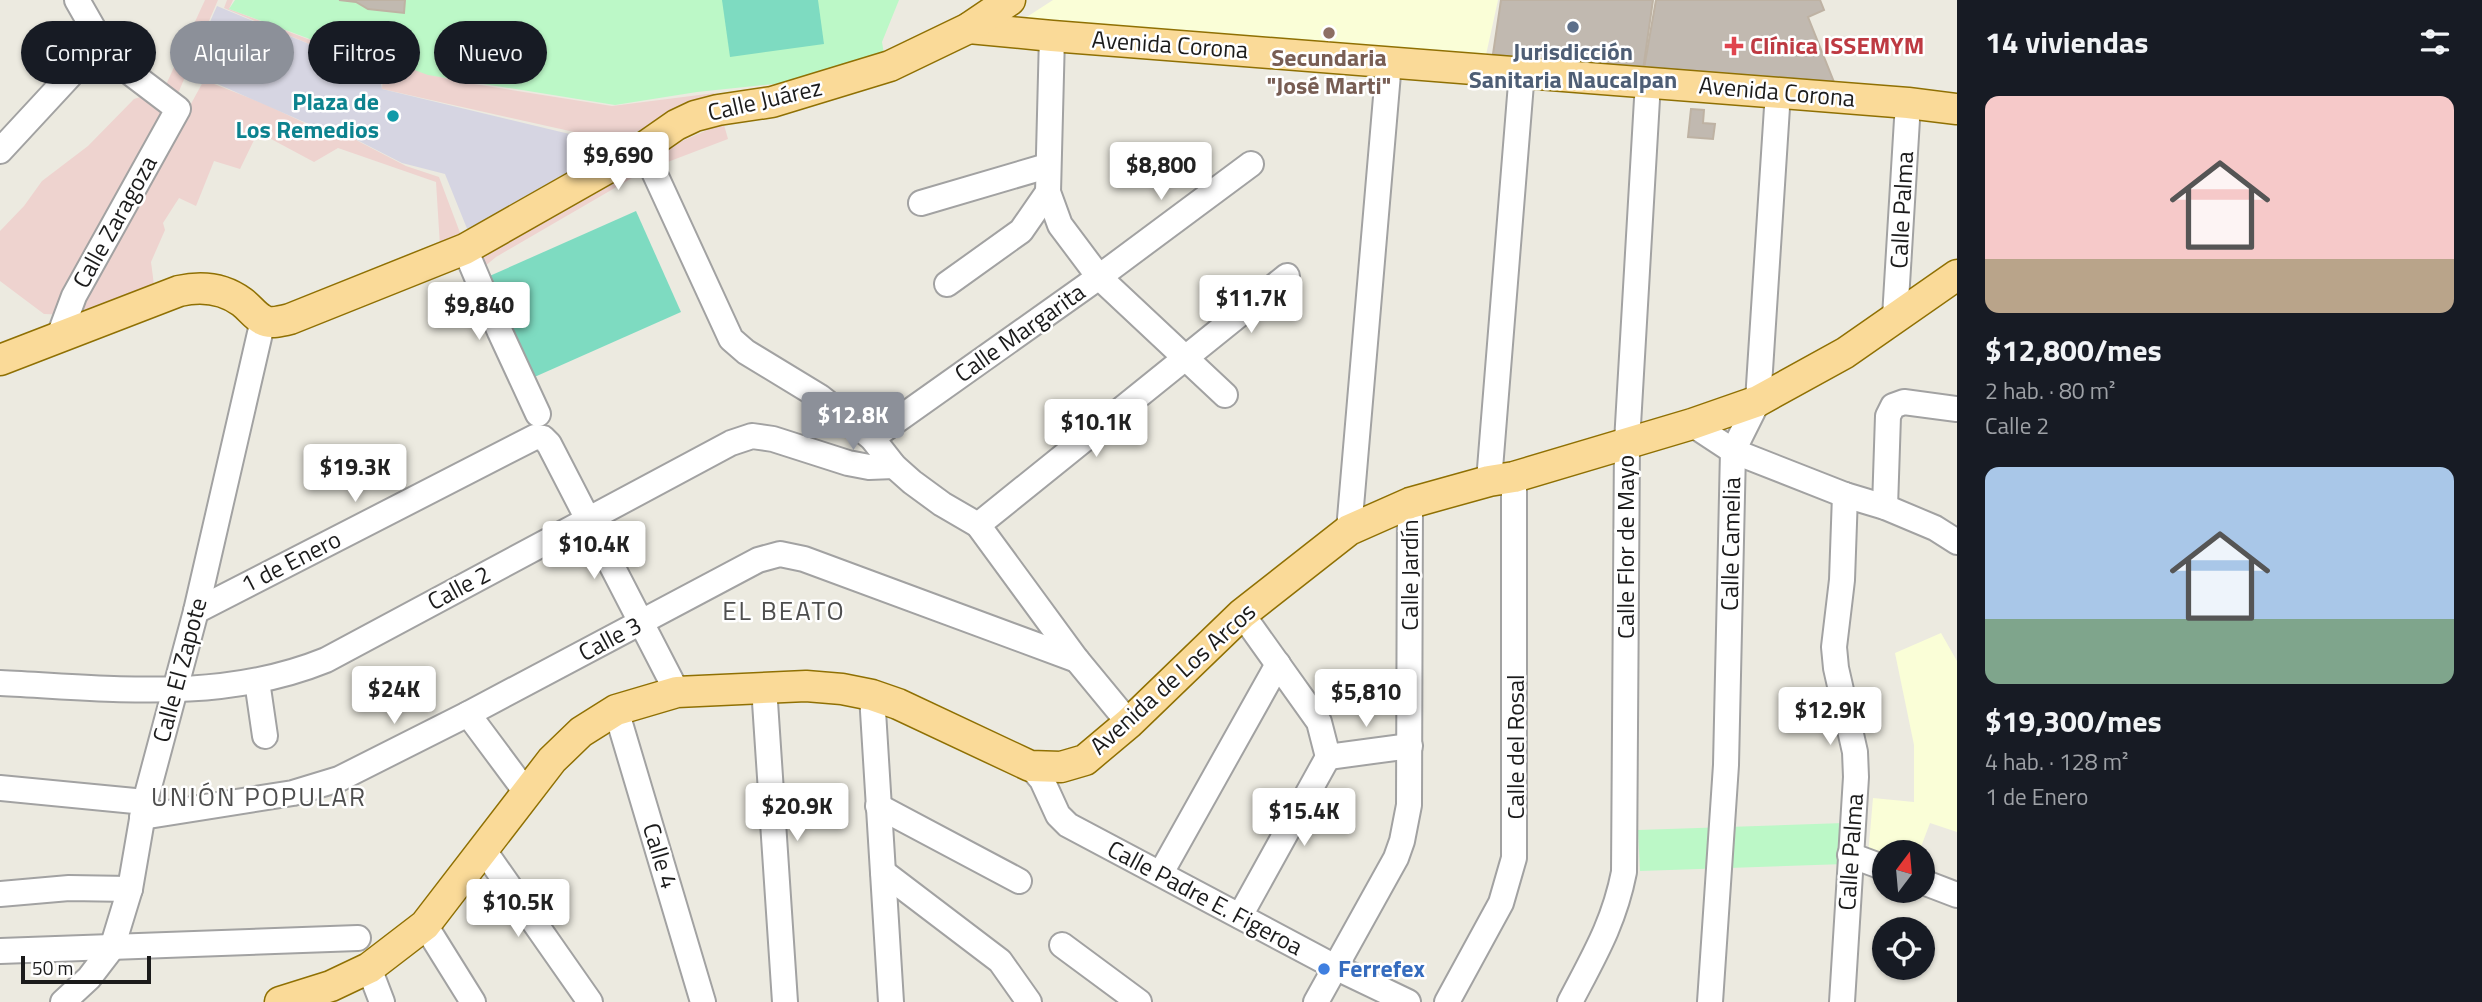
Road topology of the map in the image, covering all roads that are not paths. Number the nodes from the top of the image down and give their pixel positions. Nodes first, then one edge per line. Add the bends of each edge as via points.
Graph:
1 (77, 0) edge
2 (1010, 0) edge
3 (89, 21) edge
4 (969, 28) junction
5 (1052, 36) junction
6 (1389, 62) junction
7 (1522, 71) junction
8 (1648, 82) junction
9 (62, 84) edge
10 (145, 84) edge
11 (1778, 92) junction
12 (1908, 103) junction
13 (1957, 109) edge
14 (643, 148) junction
15 (0, 151) edge
16 (1251, 164) dead end
17 (1048, 166) junction
18 (1048, 192) junction
19 (921, 203) dead end
20 (465, 249) junction
21 (1957, 275) edge
22 (1287, 276) dead end
23 (1100, 277) junction
24 (947, 284) dead end
25 (1895, 317) junction
26 (263, 320) junction
27 (58, 339) junction
28 (1185, 358) junction
29 (0, 360) edge
30 (1225, 395) dead end
31 (1758, 401) junction
32 (1957, 409) edge
33 (1692, 424) junction
34 (537, 425) junction
35 (872, 438) junction
36 (1627, 442) junction
37 (1733, 451) junction
38 (894, 466) junction
39 (1502, 479) junction
40 (1845, 495) junction
41 (1410, 503) junction
42 (1885, 507) junction
43 (586, 519) junction
44 (978, 525) junction
45 (1349, 530) junction
46 (1957, 542) edge
47 (196, 611) junction
48 (1242, 614) junction
49 (642, 623) junction
50 (1077, 660) junction
51 (1278, 664) junction
52 (257, 681) junction
53 (0, 683) edge
54 (764, 687) junction
55 (174, 691) junction
56 (677, 692) junction
57 (872, 695) junction
58 (616, 710) junction
59 (468, 715) junction
60 (1129, 723) junction
61 (265, 736) dead end
62 (1410, 746) junction
63 (1328, 757) junction
64 (1030, 766) junction
65 (0, 788) edge
66 (526, 792) junction
67 (878, 806) junction
68 (144, 809) junction
69 (483, 849) junction
70 (1850, 855) junction
71 (1872, 863) edge
72 (883, 872) junction
73 (1161, 873) junction
74 (1019, 881) dead end
75 (1936, 887) edge
76 (130, 889) junction
77 (0, 894) edge
78 (1957, 895) edge
79 (1240, 916) junction
80 (425, 925) junction
81 (358, 938) dead end
82 (1062, 946) dead end
83 (112, 947) junction
84 (0, 951) edge
85 (369, 968) junction
86 (1337, 968) junction
87 (63, 1002) edge
88 (280, 1002) edge
89 (382, 1002) edge
90 (473, 1002) edge
91 (590, 1002) edge
92 (703, 1002) edge
93 (785, 1002) edge
94 (891, 1002) edge
95 (1029, 1002) edge
96 (1139, 1002) edge
97 (1316, 1002) edge
98 (1408, 1002) edge
99 (1447, 1002) edge
100 (1570, 1002) edge
101 (1710, 1002) edge
102 (1842, 1002) edge

1 - 3 street
2 - 4 main road, Calle Juárez
4 - 5 main road, Avenida Corona
4 - 14 main road, Calle Juárez via 864,75 772,102 695,116
5 - 6 main road, Avenida Corona
5 - 17 street
6 - 7 main road, Avenida Corona
6 - 45 street
7 - 8 main road, Avenida Corona
7 - 39 street, Calle del Rosal
8 - 11 main road, Avenida Corona
8 - 36 street, Calle Flor de Mayo
9 - 15 street
10 - 27 street, Calle Zaragoza via 178,109 74,296
11 - 12 main road, Avenida Corona
11 - 31 street, Calle Camelia
12 - 13 main road, Avenida Corona
12 - 25 street, Calle Palma
14 - 20 main road, Calle Juárez
14 - 35 street via 731,339 820,397
16 - 23 street, Calle Margarita
17 - 18 street
17 - 19 street
18 - 23 street via 1060,225
18 - 24 street via 1021,232
20 - 26 main road, Calle Juárez via 290,319
20 - 34 street
21 - 25 main road, Avenida de Los Arcos
22 - 28 street
23 - 28 street
23 - 35 street, Calle Margarita
25 - 31 main road, Avenida de Los Arcos via 1844,353
26 - 27 main road via 223,291 195,288
26 - 47 street, Calle El Zapote
27 - 29 main road
28 - 30 street
28 - 44 street
31 - 33 main road, Avenida de Los Arcos
31 - 37 street, Calle Camelia
32 - 42 street via 1904,402 1893,406 1888,416
33 - 36 main road, Avenida de Los Arcos
33 - 37 street
34 - 43 street
34 - 47 street, 1 de Enero
35 - 38 street
36 - 39 main road, Avenida de Los Arcos
36 - 100 street, Calle Flor de Mayo via 1624,872 1609,928
37 - 40 street
37 - 101 street, Calle Camelia via 1726,765
38 - 43 street, Calle 2 via 848,463 751,436
38 - 44 street via 942,504
39 - 41 main road, Avenida de Los Arcos
39 - 99 street, Calle del Rosal via 1514,858 1502,904
40 - 42 street
40 - 70 street, Calle Palma via 1834,647 1855,752
41 - 45 main road, Avenida de Los Arcos
41 - 62 street, Calle Jardín
42 - 46 street
43 - 49 street
43 - 52 street, Calle 2 via 326,660 293,674
44 - 50 street
45 - 48 main road, Avenida de Los Arcos
47 - 55 street, Calle El Zapote
48 - 51 street
48 - 60 main road, Avenida de Los Arcos
49 - 50 street, Calle 3 via 758,560 780,554
49 - 56 street
49 - 59 street, Calle 3
50 - 60 street
51 - 63 street via 1320,722
51 - 73 street
52 - 55 street, Calle 2
52 - 61 street
53 - 55 street, Calle 2
54 - 56 main road, Avenida de Los Arcos
54 - 57 main road, Avenida de Los Arcos via 806,686
54 - 93 street
55 - 68 street, Calle El Zapote
56 - 58 main road, Avenida de Los Arcos
57 - 64 main road, Avenida de Los Arcos
57 - 67 street
58 - 66 main road, Avenida de Los Arcos via 581,732
58 - 92 street, Calle 4
59 - 66 street
59 - 68 street, Calle 3 via 316,787
60 - 64 main road, Avenida de Los Arcos via 1085,760 1061,767
62 - 63 street
62 - 86 street, Calle Jardín via 1409,805 1402,841
63 - 79 street
64 - 73 street, Calle Padre E. Figeroa via 1068,825
65 - 68 street, Calle 3
66 - 69 main road, Avenida de Los Arcos
67 - 72 street
67 - 74 street
68 - 76 street, Calle El Zapote
69 - 80 main road, Avenida de Los Arcos
69 - 91 street
70 - 71 street
70 - 102 street, Calle Palma
72 - 94 street
72 - 95 street via 1000,961
73 - 79 street, Calle Padre E. Figeroa
75 - 78 street
76 - 77 street
76 - 83 street, Calle El Zapote
79 - 86 street, Calle Padre E. Figeroa
80 - 85 main road, Avenida de Los Arcos
80 - 90 street
81 - 83 street
82 - 96 street
83 - 84 street
83 - 87 street, Calle El Zapote
85 - 88 main road, Avenida de Los Arcos
85 - 89 street
86 - 97 street, Calle Jardín
86 - 98 street, Calle Padre E. Figeroa

